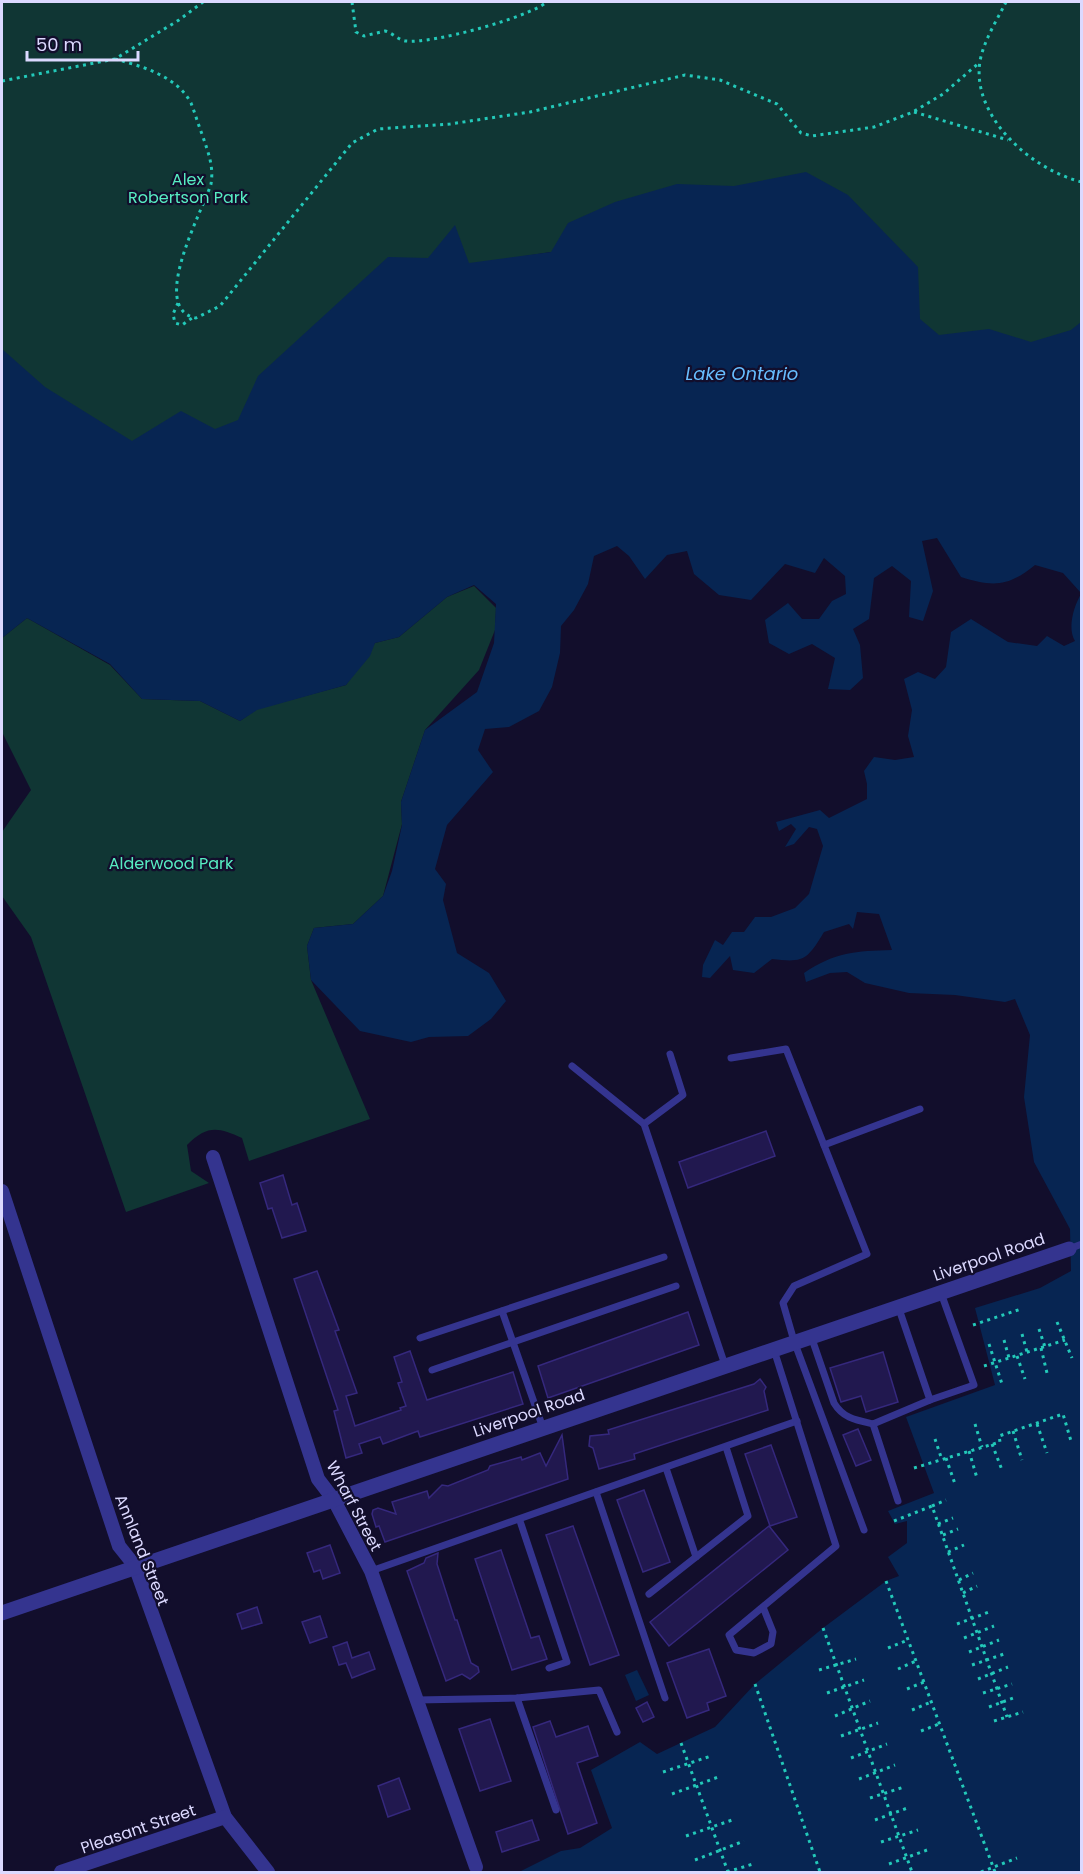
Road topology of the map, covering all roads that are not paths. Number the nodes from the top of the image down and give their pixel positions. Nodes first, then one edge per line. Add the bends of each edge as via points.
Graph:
1 (670, 1054) dead end
2 (731, 1058) dead end
3 (572, 1066) dead end
4 (920, 1109) dead end
5 (644, 1124) junction
6 (824, 1145) junction
7 (213, 1157) dead end
8 (2, 1191) edge
9 (1075, 1246) edge
10 (664, 1257) dead end
11 (676, 1286) dead end
12 (941, 1292) junction
13 (898, 1306) junction
14 (502, 1311) junction
15 (811, 1335) junction
16 (420, 1338) dead end
17 (794, 1341) junction
18 (513, 1343) junction
19 (774, 1348) junction
20 (725, 1365) junction
21 (432, 1370) dead end
22 (930, 1400) junction
23 (797, 1422) junction
24 (873, 1424) junction
25 (543, 1428) junction
26 (726, 1447) junction
27 (666, 1467) junction
28 (596, 1492) junction
29 (334, 1500) junction
30 (898, 1501) dead end
31 (520, 1521) junction
32 (864, 1530) dead end
33 (696, 1557) junction
34 (135, 1566) junction
35 (371, 1571) junction
36 (649, 1594) dead end
37 (763, 1607) junction
38 (2, 1613) edge
39 (549, 1668) dead end
40 (517, 1698) junction
41 (665, 1698) dead end
42 (417, 1700) junction
43 (617, 1732) dead end
44 (556, 1810) dead end
45 (225, 1817) junction
46 (476, 1867) dead end
47 (61, 1872) edge
48 (268, 1872) edge

1 - 5 lane via 683,1095
2 - 6 lane via 786,1049
3 - 5 lane
4 - 6 lane
5 - 20 lane
6 - 17 lane via 867,1254 794,1286 783,1303
7 - 29 street, Wharf Street via 318,1479
8 - 34 street, Annland Street via 119,1546
9 - 12 street, Liverpool Road
10 - 14 lane
11 - 18 lane
12 - 13 street, Liverpool Road
12 - 22 lane via 974,1385
13 - 15 street, Liverpool Road
13 - 22 lane
14 - 16 lane
14 - 18 lane
15 - 17 street, Liverpool Road
15 - 24 lane via 840,1412
17 - 19 street, Liverpool Road
17 - 32 lane
18 - 21 lane
18 - 25 lane
19 - 20 street, Liverpool Road
19 - 23 lane
20 - 25 street, Liverpool Road
22 - 24 lane
23 - 26 lane
23 - 37 lane via 836,1546
24 - 30 lane
25 - 29 street, Liverpool Road
26 - 27 lane
26 - 33 lane via 748,1516
27 - 28 lane
27 - 33 lane
28 - 31 lane
28 - 41 lane
29 - 34 street, Liverpool Road
29 - 35 street, Wharf Street
31 - 35 lane
31 - 39 lane via 567,1662
33 - 36 lane
34 - 38 street, Liverpool Road
34 - 45 street, Annland Street
35 - 42 street, Wharf Street
37 - 37 lane via 773,1632 771,1644 754,1653 736,1650 729,1635
40 - 42 lane
40 - 43 lane via 599,1690
40 - 44 lane
42 - 46 street, Wharf Street
45 - 47 street, Pleasant Street
45 - 48 street, Annland Street

